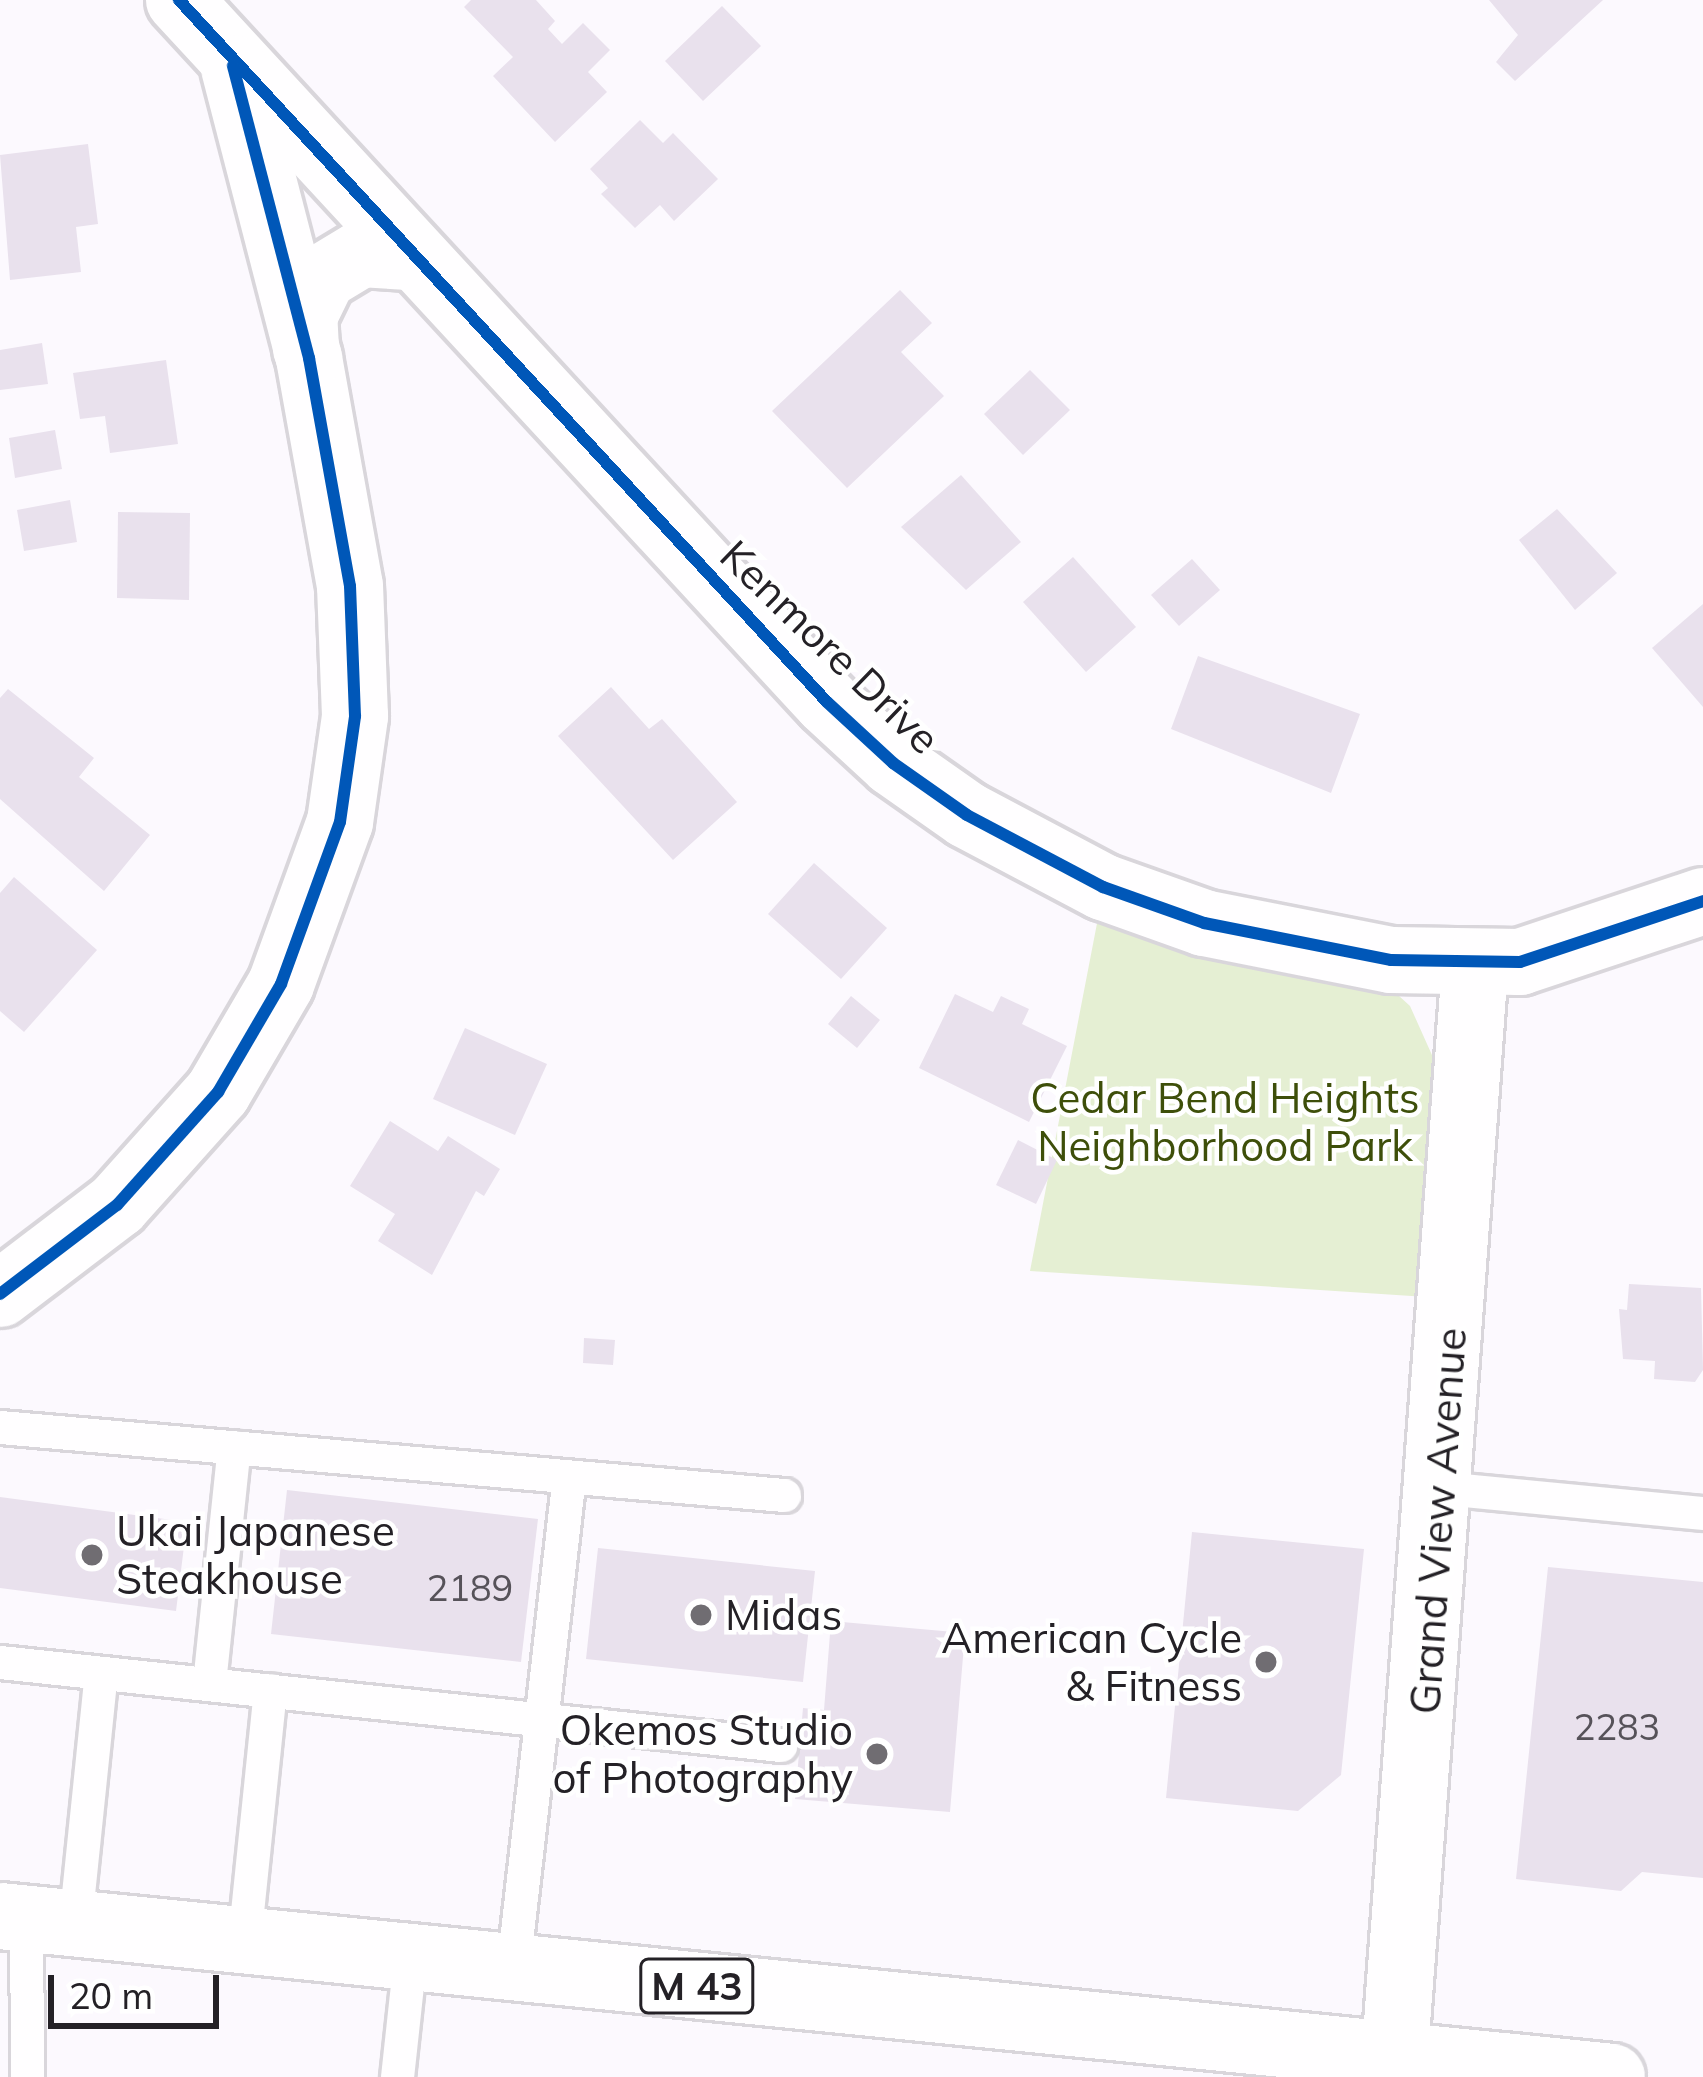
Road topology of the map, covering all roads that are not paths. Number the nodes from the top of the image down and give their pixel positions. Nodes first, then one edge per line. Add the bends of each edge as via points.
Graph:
1 (179, 0) edge
2 (232, 60) junction
3 (409, 257) junction
4 (309, 358) junction
5 (1703, 901) edge
6 (1475, 965) junction
7 (0, 1294) edge
8 (0, 1427) edge
9 (234, 1447) junction
10 (569, 1477) junction
11 (1442, 1488) junction
12 (784, 1495) dead end
13 (1703, 1513) edge
14 (0, 1662) edge
15 (101, 1673) junction
16 (209, 1683) junction
17 (270, 1690) junction
18 (541, 1719) junction
19 (781, 1745) dead end
20 (34, 1920) edge
21 (244, 1941) junction
22 (410, 1957) junction
23 (513, 1967) junction
24 (1394, 2065) edge
25 (27, 2077) edge
26 (397, 2077) edge
27 (1612, 2077) edge

1 - 2 street, Kenmore Drive
2 - 3 street, Kenmore Drive
2 - 4 street
3 - 4 street via 362,254 323,277 304,316
3 - 6 street, Kenmore Drive via 827,702 893,764 967,814 1103,886 1204,923 1307,949
4 - 7 street via 340,512 355,662 350,769 325,874 281,984 218,1092 117,1204
5 - 6 street, Kenmore Drive via 1564,952
6 - 11 street, Grand View Avenue
8 - 9 lane
9 - 10 lane
9 - 16 lane
10 - 12 lane
10 - 18 lane
11 - 13 lane
11 - 24 street, Grand View Avenue
14 - 15 lane
15 - 16 lane
15 - 20 lane
16 - 17 lane
17 - 18 lane
17 - 21 lane
18 - 19 lane
18 - 23 lane
20 - 21 street, M 43
20 - 25 lane
21 - 22 street, M 43
22 - 23 street, M 43
22 - 26 lane
23 - 24 street, M 43
24 - 27 street, M 43

